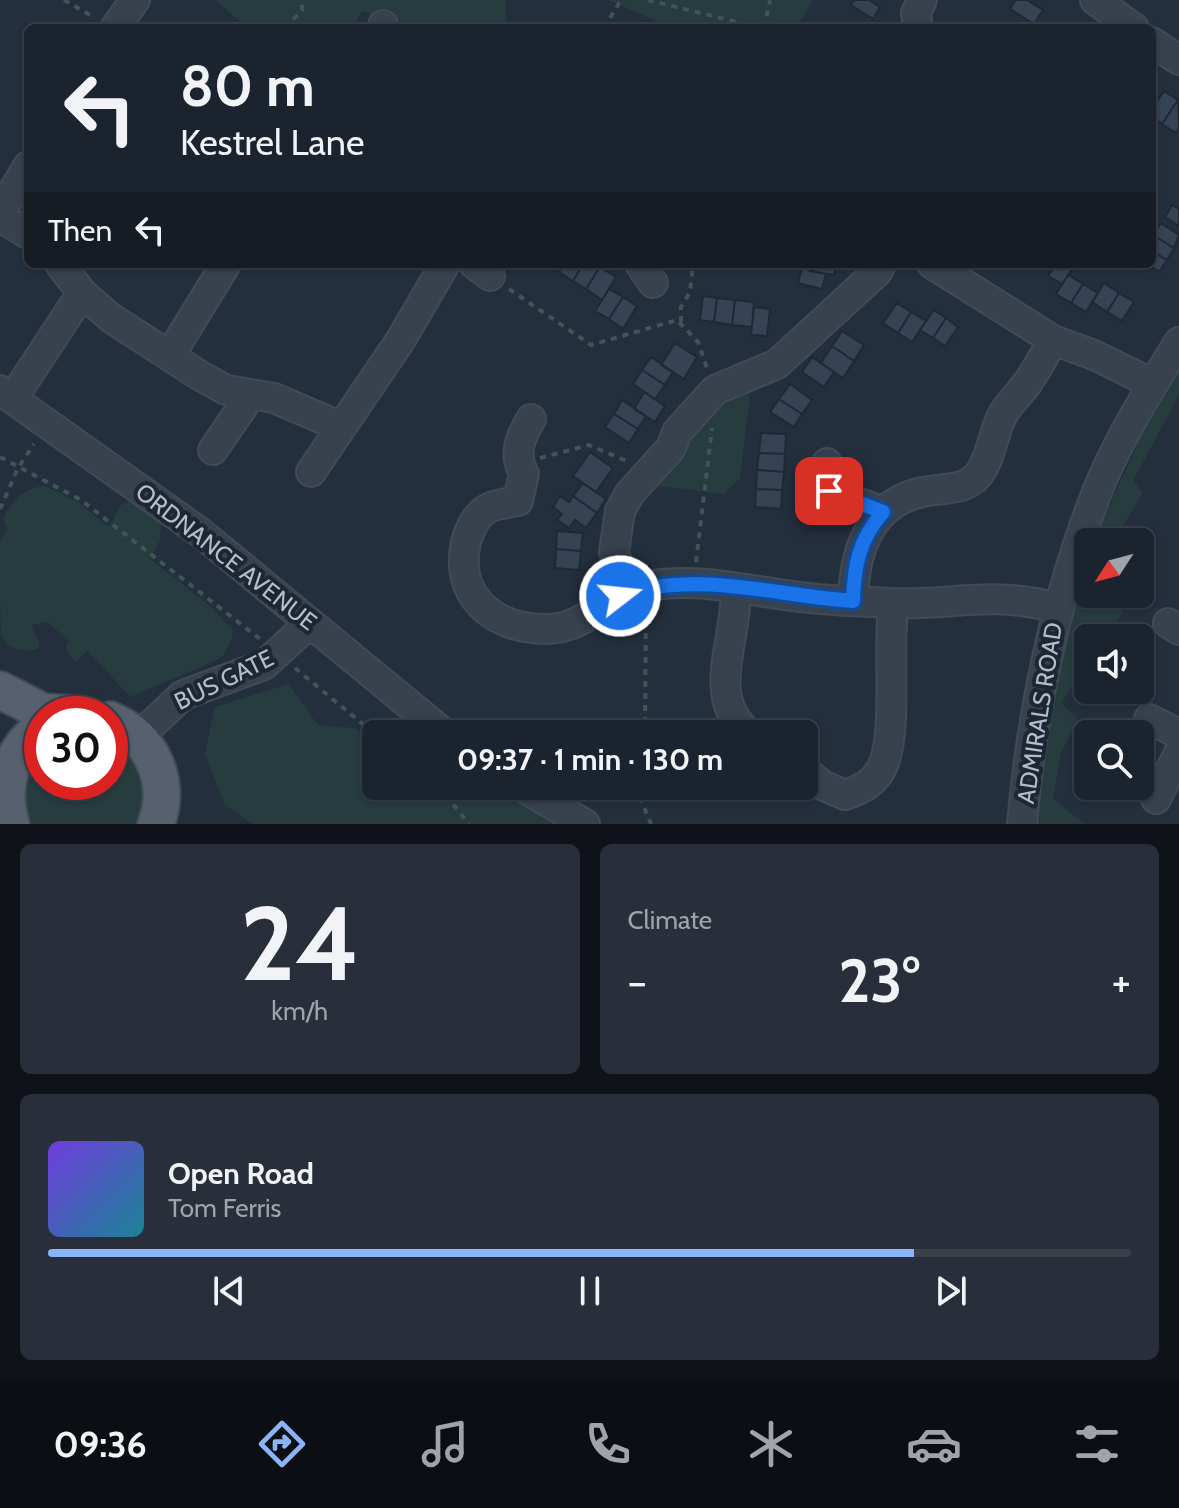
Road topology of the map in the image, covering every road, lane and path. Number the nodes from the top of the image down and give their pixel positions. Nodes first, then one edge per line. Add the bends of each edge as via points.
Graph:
1 (64, 0) edge
2 (135, 0) edge
3 (302, 0) edge
4 (621, 0) edge
5 (648, 0) edge
6 (770, 0) edge
7 (922, 0) edge
8 (1095, 0) edge
9 (107, 24) edge
10 (289, 24) edge
11 (606, 24) edge
12 (746, 24) edge
13 (763, 24) edge
14 (917, 24) edge
15 (1128, 24) edge
16 (24, 173) edge
17 (0, 215) edge
18 (24, 231) edge
19 (63, 268) edge
20 (224, 268) edge
21 (443, 268) edge
22 (693, 268) edge
23 (879, 268) edge
24 (938, 268) edge
25 (482, 270) edge
26 (82, 293) junction
27 (681, 323) junction
28 (1053, 340) junction
29 (1179, 342) edge
30 (170, 355) junction
31 (1153, 384) junction
32 (715, 390) junction
33 (6, 394) edge
34 (250, 396) junction
35 (531, 419) dead end
36 (339, 426) junction
37 (213, 450) dead end
38 (0, 457) edge
39 (518, 463) junction
40 (827, 463) dead end
41 (18, 468) junction
42 (311, 472) dead end
43 (649, 473) junction
44 (0, 509) edge
45 (883, 512) junction
46 (697, 549) dead end
47 (735, 588) junction
48 (633, 591) junction
49 (853, 601) junction
50 (894, 603) junction
51 (1154, 606) edge
52 (1057, 608) junction
53 (310, 623) junction
54 (1173, 626) edge
55 (265, 643) dead end
56 (292, 666) dead end
57 (0, 690) edge
58 (24, 702) edge
59 (1149, 719) dead end
60 (428, 720) edge
61 (644, 720) edge
62 (737, 720) edge
63 (362, 723) edge
64 (128, 726) edge
65 (128, 732) edge
66 (1179, 734) edge
67 (24, 741) edge
68 (1179, 753) edge
69 (159, 772) junction
70 (2, 782) edge
71 (818, 782) edge
72 (1156, 799) dead end
73 (449, 800) edge
74 (545, 800) edge
75 (641, 800) edge
76 (11, 824) edge
77 (156, 824) edge
78 (182, 824) edge
79 (469, 824) edge
80 (585, 824) edge
81 (651, 824) edge
82 (1022, 824) edge

1 - 9 path
2 - 9 street
3 - 10 path via 302,10
4 - 11 path
5 - 12 path
6 - 13 path
7 - 14 street
8 - 15 street
16 - 17 street
17 - 18 street
19 - 26 street
20 - 30 street
21 - 36 street via 400,341
22 - 27 path
23 - 32 street via 777,364
24 - 28 street
25 - 27 path via 591,345
26 - 30 street
26 - 33 street
27 - 32 path via 698,342
28 - 31 street
28 - 45 street via 1002,414 974,479 967,486 922,492
29 - 31 street, ADMIRALS ROAD
30 - 34 street via 226,390
31 - 52 street, ADMIRALS ROAD via 1095,496
32 - 43 street
32 - 46 path
33 - 53 street, ORDNANCE AVENUE via 201,533
34 - 36 street via 274,398
34 - 37 street
35 - 39 street via 519,440
36 - 42 street
38 - 41 path
39 - 43 path via 589,445
39 - 48 street via 524,474 518,501 486,508 473,522 461,565 468,593 489,612 522,627 547,630 579,622
40 - 45 street via 829,491
41 - 44 path
41 - 55 path via 81,500
43 - 48 street via 630,493 615,531 614,552
45 - 49 street via 860,547
47 - 48 street via 690,582
47 - 49 street
47 - 62 street via 735,623 724,682
48 - 61 path
49 - 50 street
50 - 52 street via 1013,597
50 - 71 street via 886,758 881,770 870,783 845,795
51 - 54 path
52 - 82 street, ADMIRALS ROAD via 1036,706
53 - 60 street, ORDNANCE AVENUE
53 - 64 street, BUS GATE via 264,665 183,695
56 - 63 path
57 - 58 main road
59 - 66 street
65 - 69 main road via 151,753
67 - 70 main road
68 - 72 street
69 - 77 main road via 163,797
69 - 78 main road
70 - 76 main road
73 - 79 path
74 - 80 street
75 - 81 path

